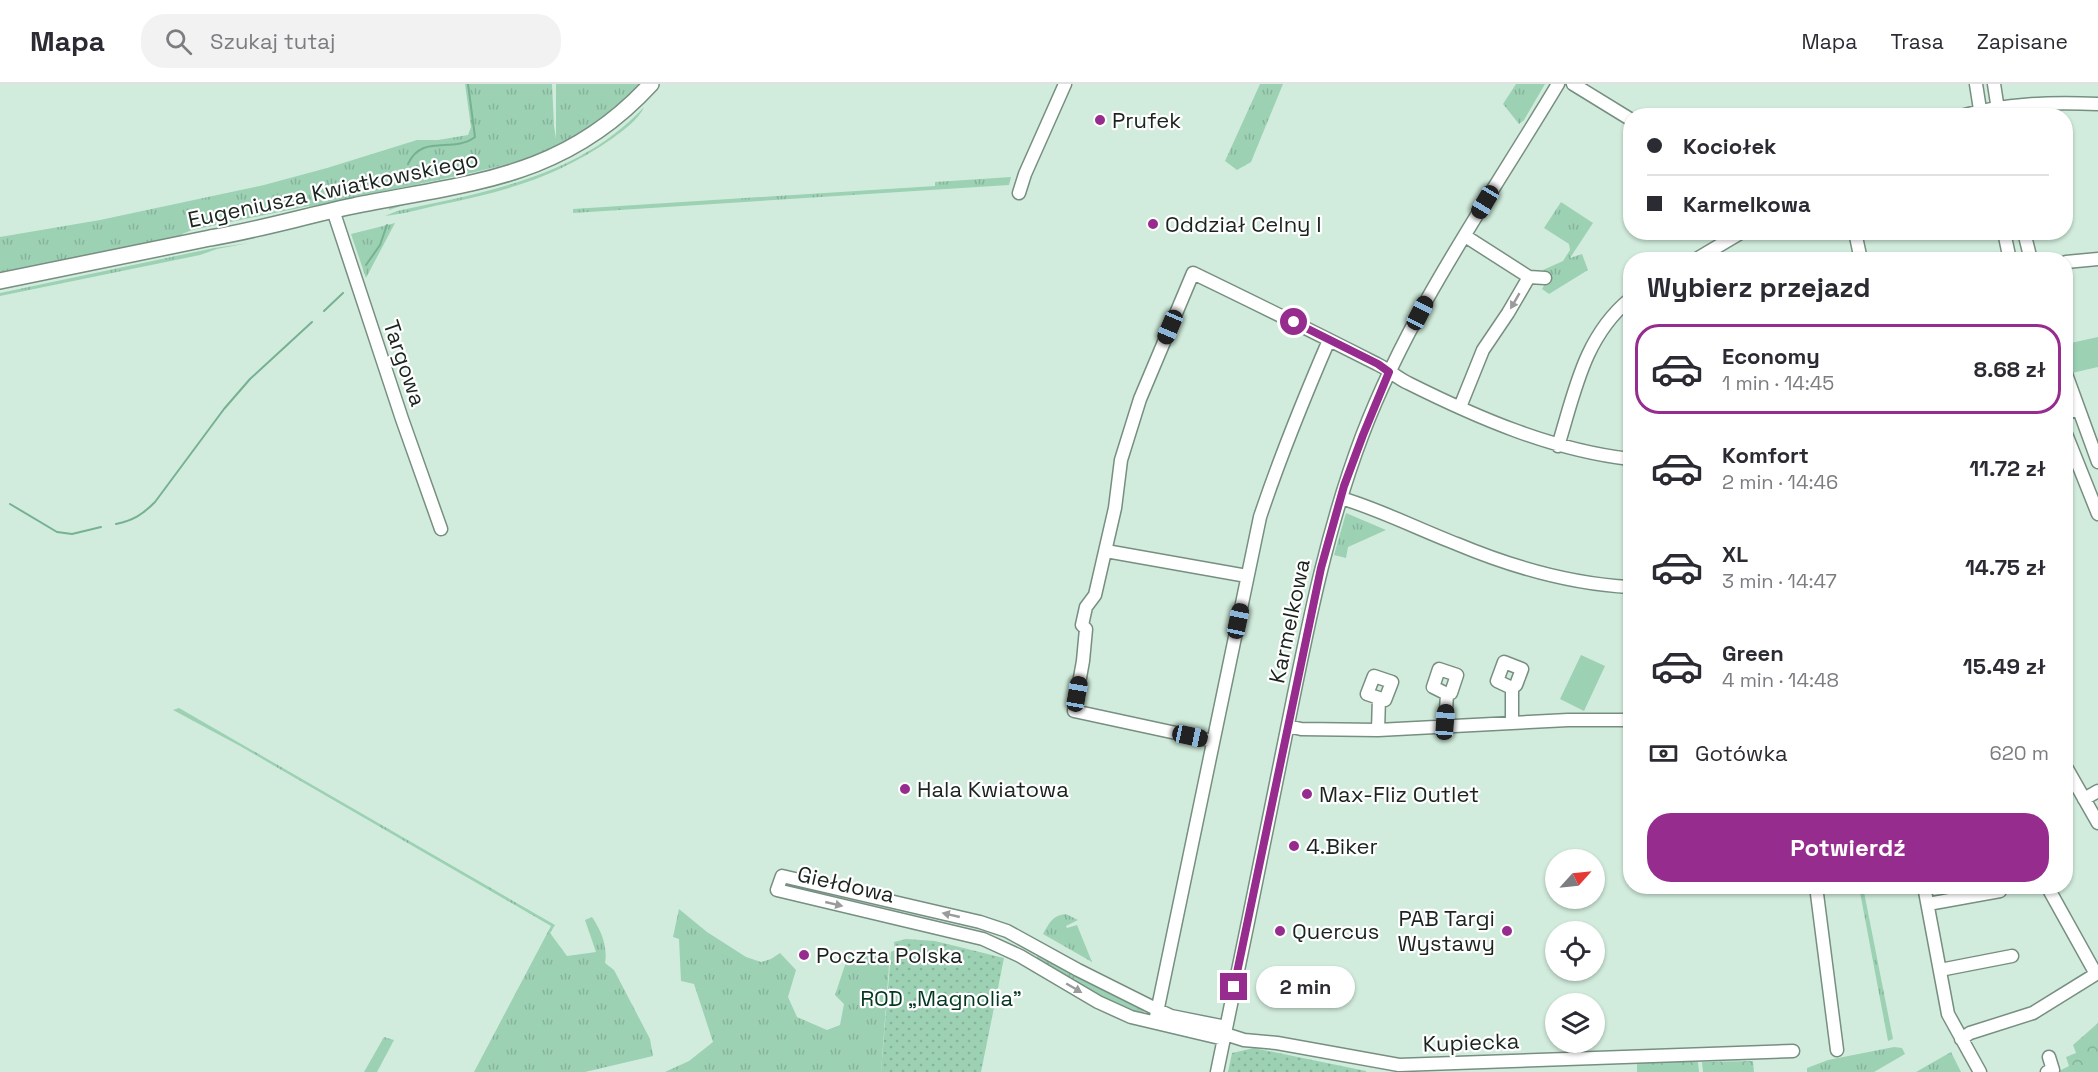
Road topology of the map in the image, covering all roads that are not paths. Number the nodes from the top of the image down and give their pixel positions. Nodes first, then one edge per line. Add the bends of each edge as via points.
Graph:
1 (651, 84) edge
2 (1065, 84) edge
3 (1558, 84) edge
4 (1573, 84) edge
5 (1976, 84) edge
6 (1994, 84) edge
7 (2098, 104) edge
8 (1979, 108) edge
9 (1998, 108) edge
10 (2018, 108) edge
11 (1623, 115) edge
12 (1019, 193) dead end
13 (333, 210) junction
14 (1465, 236) junction
15 (2098, 259) edge
16 (2073, 261) edge
17 (1529, 277) junction
18 (1545, 278) dead end
19 (0, 281) edge
20 (1623, 306) edge
21 (1329, 340) junction
22 (1389, 372) junction
23 (1460, 407) junction
24 (2073, 413) edge
25 (1558, 446) junction
26 (2073, 452) edge
27 (1623, 458) edge
28 (2098, 462) edge
29 (1341, 498) junction
30 (2098, 514) edge
31 (441, 529) dead end
32 (1106, 551) junction
33 (1247, 576) junction
34 (1623, 586) edge
35 (1512, 688) dead end
36 (1447, 694) dead end
37 (1379, 698) dead end
38 (1623, 719) edge
39 (1512, 723) junction
40 (1288, 726) junction
41 (1445, 727) junction
42 (1378, 730) junction
43 (1213, 741) junction
44 (2073, 779) edge
45 (2098, 790) edge
46 (2084, 799) junction
47 (2098, 823) edge
48 (1817, 894) edge
49 (1926, 894) edge
50 (1983, 894) edge
51 (2052, 894) edge
52 (872, 897) junction
53 (904, 904) junction
54 (1928, 904) junction
55 (869, 912) junction
56 (901, 919) junction
57 (1032, 944) junction
58 (2012, 956) dead end
59 (1023, 958) junction
60 (1940, 970) junction
61 (1156, 1010) junction
62 (1155, 1023) junction
63 (1225, 1033) junction
64 (1961, 1039) junction
65 (1837, 1050) dead end
66 (1794, 1051) dead end
67 (2049, 1057) dead end
68 (1543, 1066) edge
69 (1217, 1072) edge
70 (1980, 1072) edge
71 (2047, 1072) edge

1 - 13 main road, Eugeniusza Kwiatkowskiego via 597,132 536,165 469,184
2 - 12 street
3 - 14 street, Karmelkowa
4 - 11 street
5 - 8 street
6 - 9 street
7 - 10 street via 2051,103
13 - 19 main road, Eugeniusza Kwiatkowskiego via 242,233
13 - 31 street, Targowa
14 - 17 street
14 - 22 street, Karmelkowa
15 - 16 street
17 - 18 street
17 -> 23 street via 1483,350
20 - 25 street via 1588,351
21 - 22 street
21 - 32 street via 1193,273 1140,399 1121,460
21 - 33 street via 1275,472
22 - 23 street
22 - 29 street, Karmelkowa
23 - 25 street
24 - 28 street
25 - 27 street
26 - 30 street
29 - 34 street via 1511,564 1550,576
29 - 40 street, Karmelkowa via 1321,568
32 - 33 street
32 - 43 street via 1095,595 1086,607 1082,625 1086,629 1074,711
33 - 43 street
35 - 39 street
36 - 41 street
37 - 42 street
38 - 39 street
39 - 41 street
40 - 42 street
40 - 63 street, Karmelkowa
41 - 42 street
43 - 61 street
44 - 46 street
45 - 46 street
46 - 47 street
48 - 65 street
49 - 54 street
50 - 54 street
51 - 64 street via 2096,974 2033,1013
52 - 53 street, Giełdowa
52 - 55 street
52 -> 55 street, Giełdowa via 782,876 777,890
53 - 56 street
57 -> 53 street, Giełdowa via 980,922
54 - 60 street
55 - 56 street, Giełdowa
56 - 59 street, Giełdowa via 983,939
57 - 59 street
57 - 61 street, Giełdowa
58 - 60 street
59 -> 62 street, Giełdowa via 1112,1009
60 - 64 street via 1948,1014
61 - 62 street
61 - 63 street, Giełdowa
62 - 63 street, Giełdowa
63 - 68 street, Kupiecka via 1245,1040 1400,1065
63 - 69 street, Karmelkowa
64 - 70 street
66 - 68 street, Kupiecka
67 - 71 street via 2053,1070

